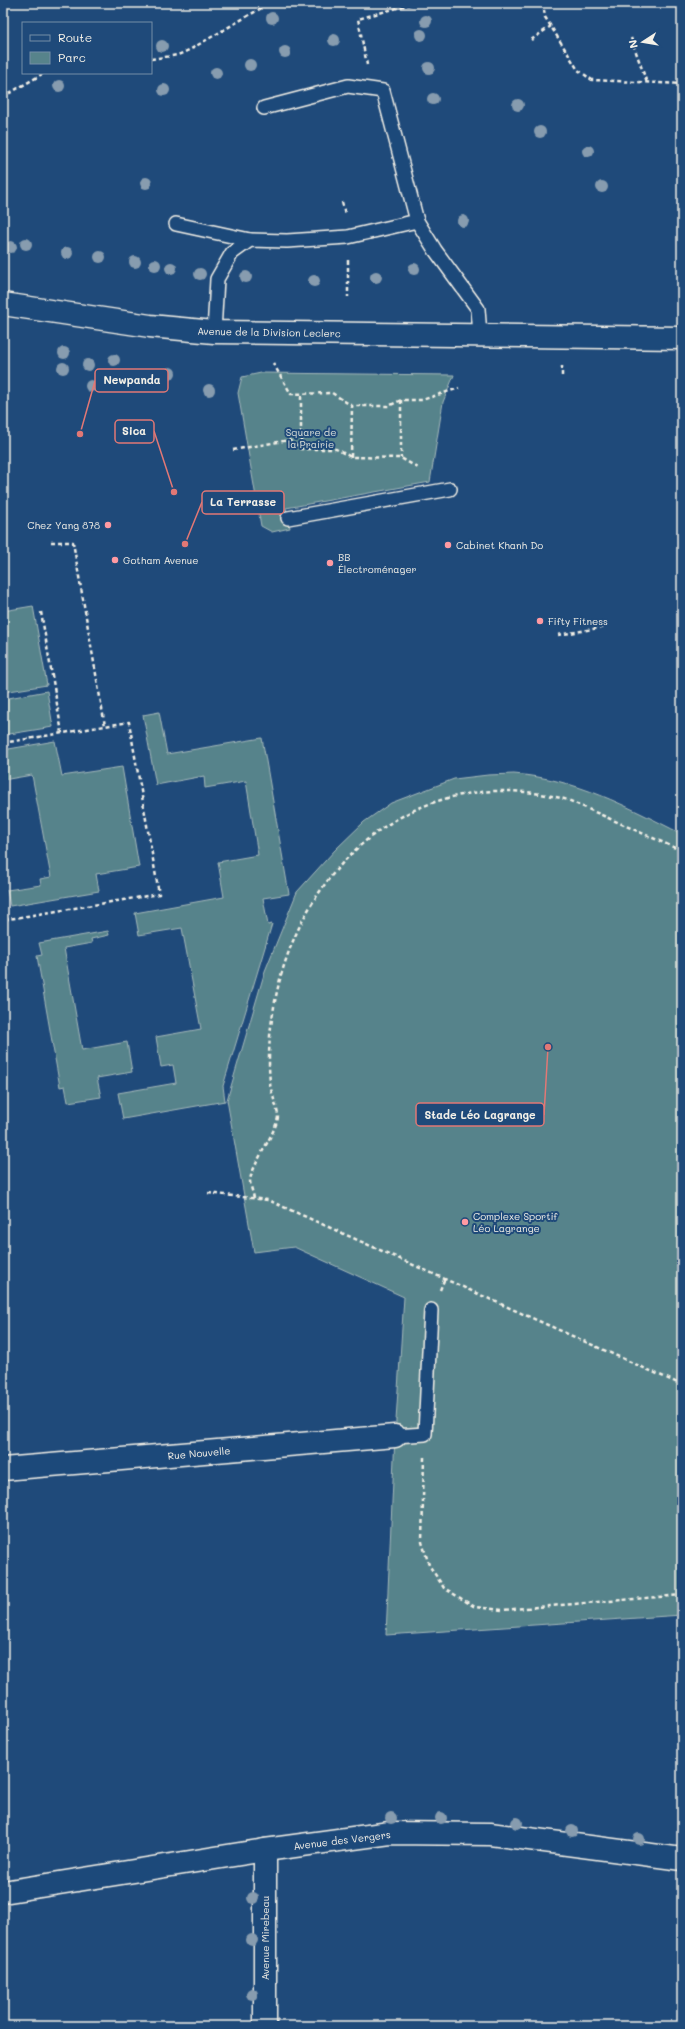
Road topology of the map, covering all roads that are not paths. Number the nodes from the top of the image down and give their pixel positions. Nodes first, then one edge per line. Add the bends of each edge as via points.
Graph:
1 (264, 108) dead end
2 (417, 221) junction
3 (176, 224) dead end
4 (250, 240) junction
5 (3, 304) edge
6 (214, 332) junction
7 (480, 335) junction
8 (682, 338) edge
9 (450, 489) road end
10 (288, 518) dead end
11 (430, 1310) dead end
12 (395, 1436) joint
13 (3, 1469) edge
14 (265, 1850) junction
15 (682, 1859) edge
16 (3, 1892) edge
17 (265, 2026) edge

1 - 2 lane via 348,86 383,91
2 - 4 lane via 348,237 287,241
2 - 7 lane via 478,309
3 - 4 lane
4 - 6 lane via 232,253 217,279
5 - 6 street, Avenue de la Division Leclerc via 150,326
6 - 7 street, Avenue de la Division Leclerc
7 - 8 street, Avenue de la Division Leclerc
9 - 10 lane
11 - 12 lane via 425,1434
12 - 13 street, Rue Nouvelle
14 - 15 street, Avenue des Vergers via 390,1833 490,1834
14 - 16 street, Avenue des Vergers
14 - 17 street, Avenue Mirebeau

